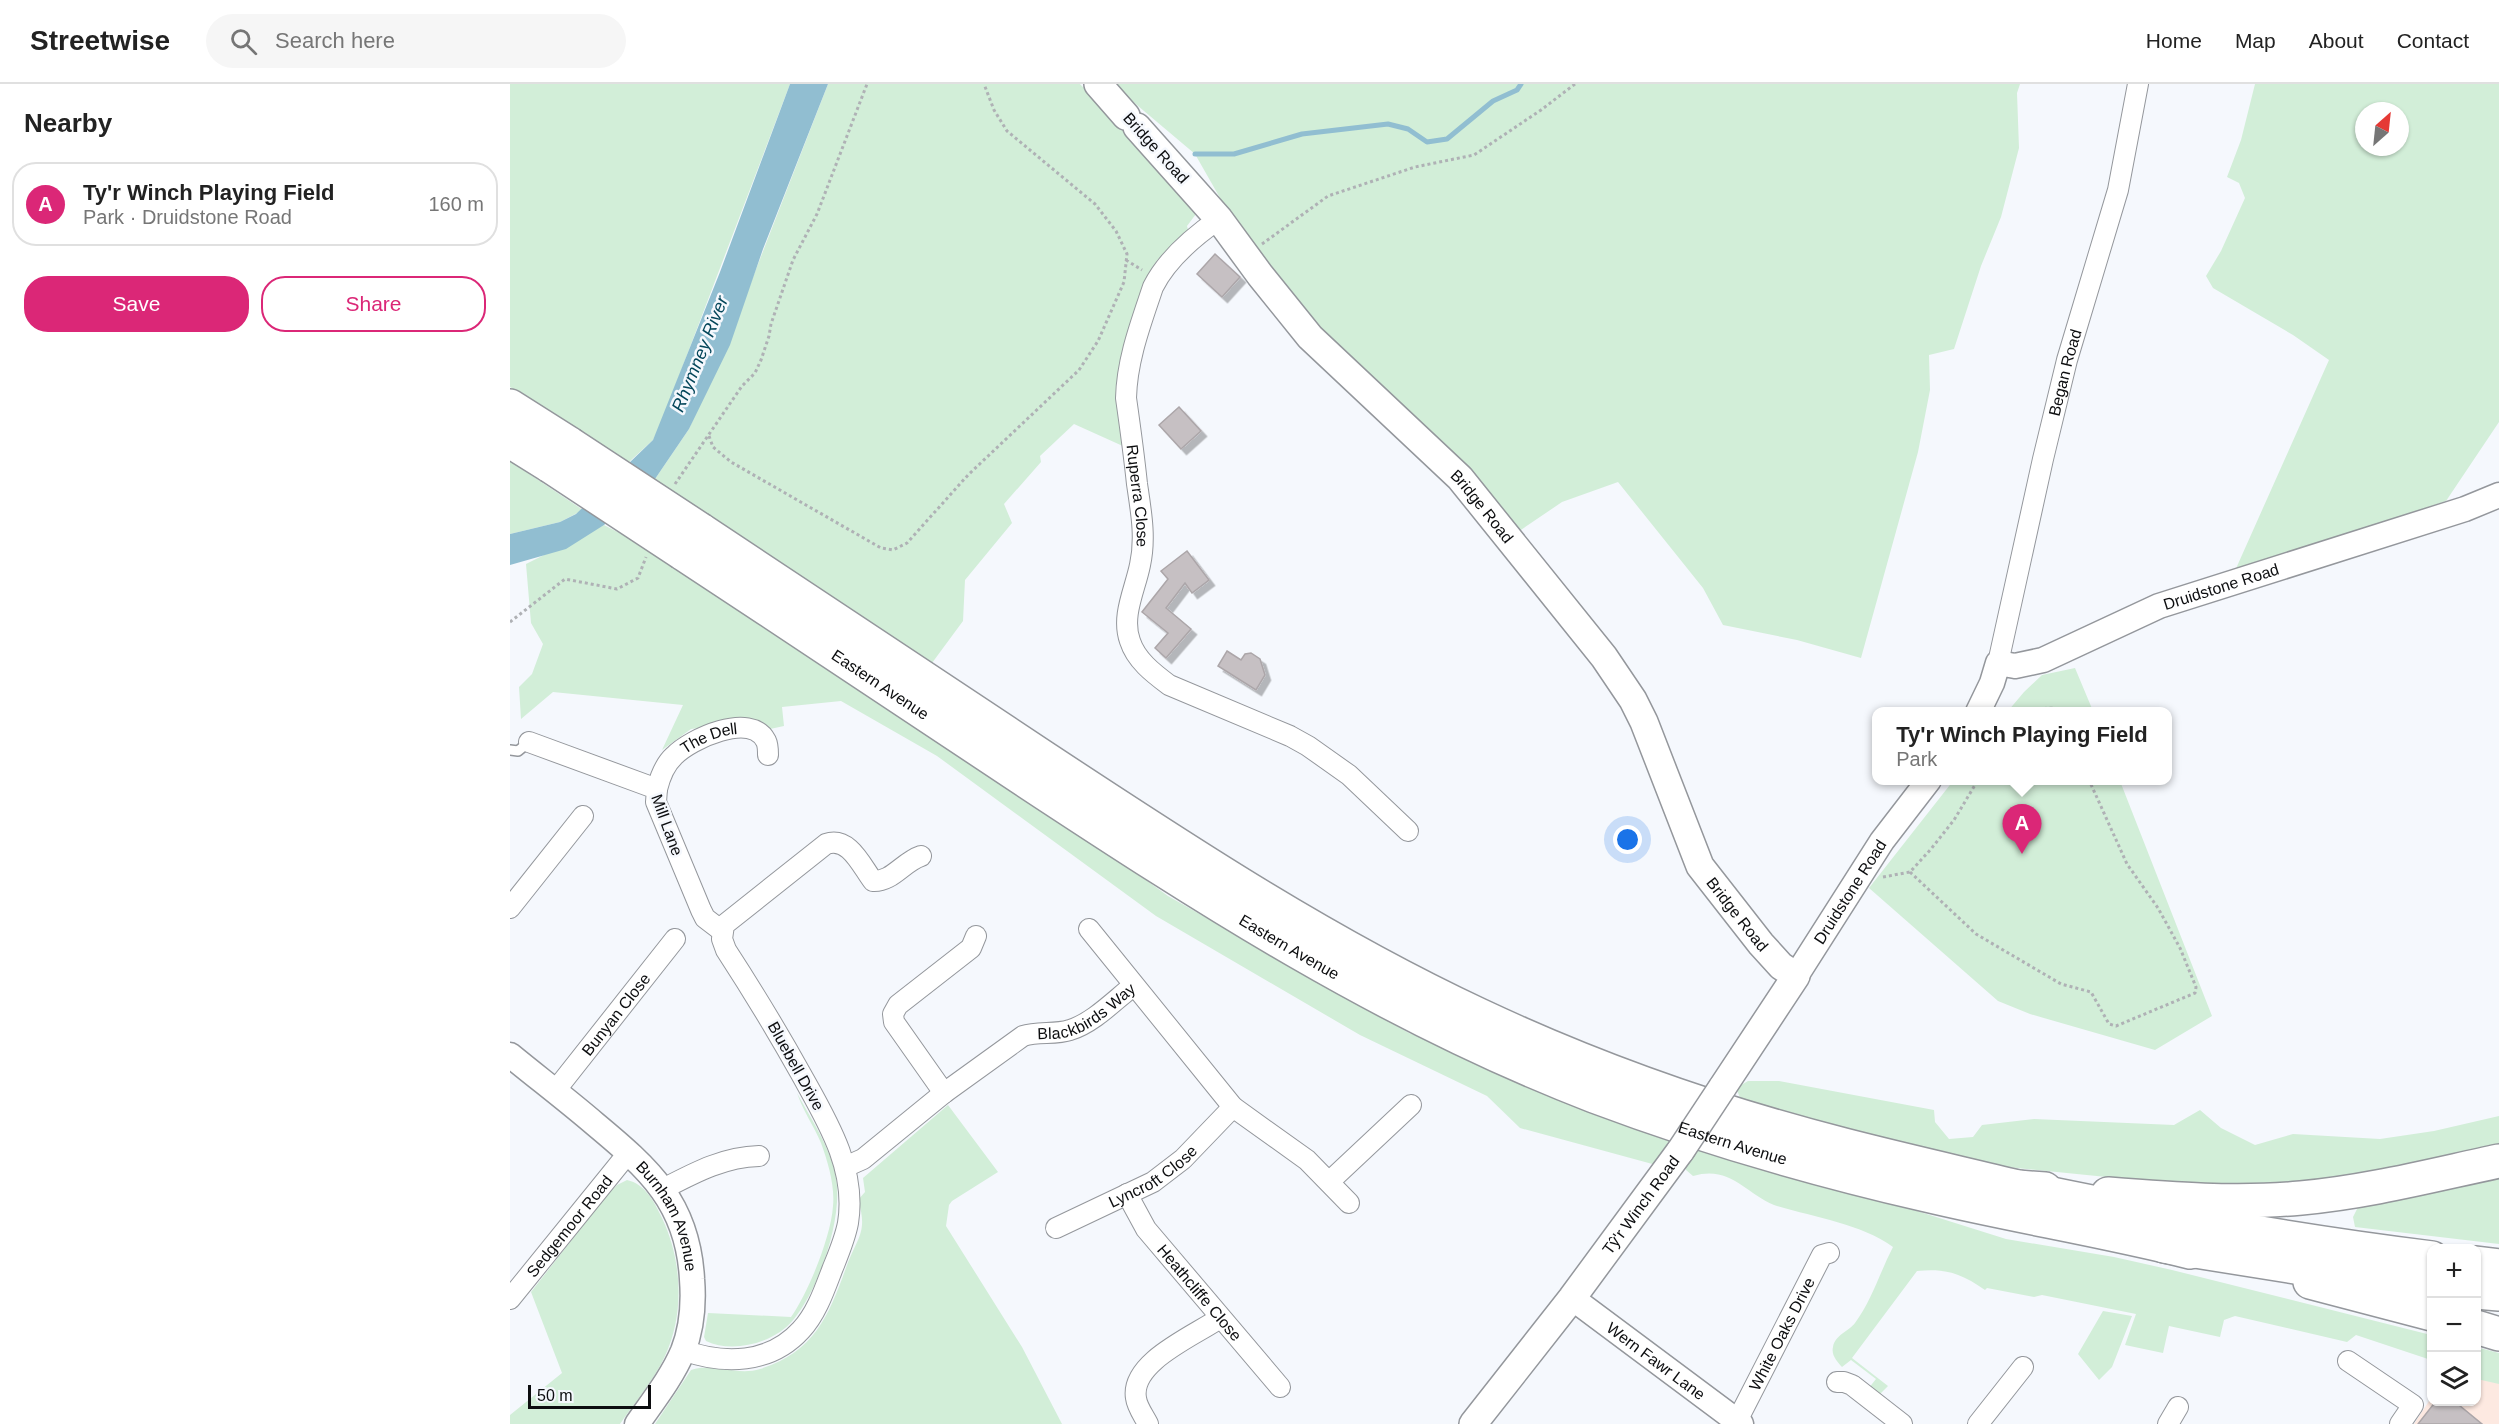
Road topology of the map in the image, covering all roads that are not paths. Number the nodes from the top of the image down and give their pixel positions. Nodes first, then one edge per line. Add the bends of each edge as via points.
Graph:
1 (1098, 84) edge
2 (2138, 84) edge
3 (1219, 219) junction
4 (510, 406) edge
5 (510, 441) edge
6 (560, 455) junction
7 (2499, 495) edge
8 (691, 541) junction
9 (1998, 663) junction
10 (1980, 707) edge
11 (529, 742) joint
12 (510, 750) edge
13 (768, 755) dead end
14 (1925, 785) edge
15 (657, 789) junction
16 (583, 816) dead end
17 (1408, 831) dead end
18 (921, 856) dead end
19 (510, 908) edge
20 (1089, 929) dead end
21 (722, 931) junction
22 (976, 936) dead end
23 (675, 939) dead end
24 (1796, 976) junction
25 (1133, 986) junction
26 (510, 1055) edge
27 (555, 1091) junction
28 (944, 1093) junction
29 (1412, 1105) dead end
30 (1233, 1107) junction
31 (628, 1152) junction
32 (759, 1156) dead end
33 (2499, 1161) edge
34 (845, 1167) junction
35 (1330, 1181) junction
36 (2018, 1186) junction
37 (663, 1189) junction
38 (1127, 1194) junction
39 (1349, 1203) dead end
40 (1056, 1228) dead end
41 (2164, 1246) junction
42 (1829, 1252) dead end
43 (2427, 1257) edge
44 (2481, 1264) edge
45 (2499, 1266) edge
46 (2427, 1286) edge
47 (2481, 1292) edge
48 (2499, 1294) edge
49 (1572, 1298) junction
50 (510, 1299) edge
51 (2427, 1313) edge
52 (1220, 1318) junction
53 (2481, 1329) edge
54 (2499, 1334) edge
55 (683, 1350) junction
56 (2348, 1361) dead end
57 (2023, 1367) dead end
58 (1836, 1382) dead end
59 (1280, 1388) dead end
60 (2178, 1407) dead end
61 (1739, 1422) edge
62 (637, 1424) edge
63 (1148, 1424) edge
64 (1473, 1424) edge
65 (1902, 1424) edge
66 (1978, 1424) edge
67 (2168, 1424) edge
68 (2400, 1424) edge

1 - 3 main road, Bridge Road
2 - 9 street, Began Road via 2118,190 2053,415
3 - 17 street, Ruperra Close via 1158,276 1128,369 1126,398 1143,547 1129,608 1130,642 1145,665 1168,685 1290,736 1331,760
3 - 24 main road, Bridge Road via 1310,336 1460,478 1604,657 1644,722 1700,866 1761,944
4 - 6 highway, Eastern Avenue
5 - 6 highway, Eastern Avenue
6 - 8 highway, Eastern Avenue, bridge
7 - 9 street, Druidstone Road via 2159,606 2043,660 2015,666
8 - 36 highway, Eastern Avenue via 1205,863 1338,943 1429,991 1538,1041 1667,1092 1842,1145
8 - 41 highway, Eastern Avenue via 1245,923 1469,1043 1592,1095 1740,1147 1930,1196
9 - 10 street
11 - 12 lane, Mill Lane via 518,751
11 - 15 street, Mill Lane
13 - 15 street, The Dell via 766,741 759,733 746,728 725,728 675,754
14 - 24 street, Druidstone Road via 1882,841
15 - 21 street, Mill Lane via 656,802 701,910
16 - 19 street
18 - 21 street via 911,859 887,879 873,880 844,843 826,844 731,918
20 - 25 street
21 - 34 street, Bluebell Drive via 726,950 782,1039 833,1134
22 - 28 street via 971,948 898,1005 893,1014 894,1022
23 - 27 street, Bunyan Close
24 - 49 main road, Tŷ'r Winch Road, bridge via 1681,1150
25 - 28 street, Blackbirds Way via 1071,1030 1023,1035
25 - 30 street, Blackbirds Way
26 - 27 street, Burnham Avenue
27 - 31 street, Burnham Avenue
28 - 34 street, Blackbirds Way via 863,1159
29 - 35 street
30 - 35 street, Blackbirds Way via 1287,1144
30 - 38 street, Lyncroft Close via 1167,1172
31 - 37 street, Burnham Avenue
31 - 50 street, Sedgemoor Road
32 - 37 street via 711,1165
33 - 36 highway via 2353,1191 2269,1200 2170,1199
34 - 55 street, Bluebell Drive via 848,1222 825,1290 803,1328 777,1350 757,1357 718,1359
35 - 39 street, Blackbirds Way
36 - 43 highway via 2205,1223
37 - 55 street, Burnham Avenue via 680,1221 690,1256 692,1318
38 - 40 street, Lyncroft Close
38 - 52 street, Heathcliffe Close via 1146,1229
41 - 46 highway
41 - 51 highway
42 - 61 street, White Oaks Drive via 1822,1255
44 - 45 highway
47 - 48 highway
49 - 61 street, Wern Fawr Lane
49 - 64 main road, Tŷ'r Winch Road
52 - 59 street, Heathcliffe Close
52 - 63 street via 1150,1363 1140,1375 1135,1387 1136,1401
53 - 54 highway
55 - 62 street, Burnham Avenue
56 - 68 street via 2413,1405
57 - 66 street
58 - 65 street via 1852,1385
60 - 67 street

